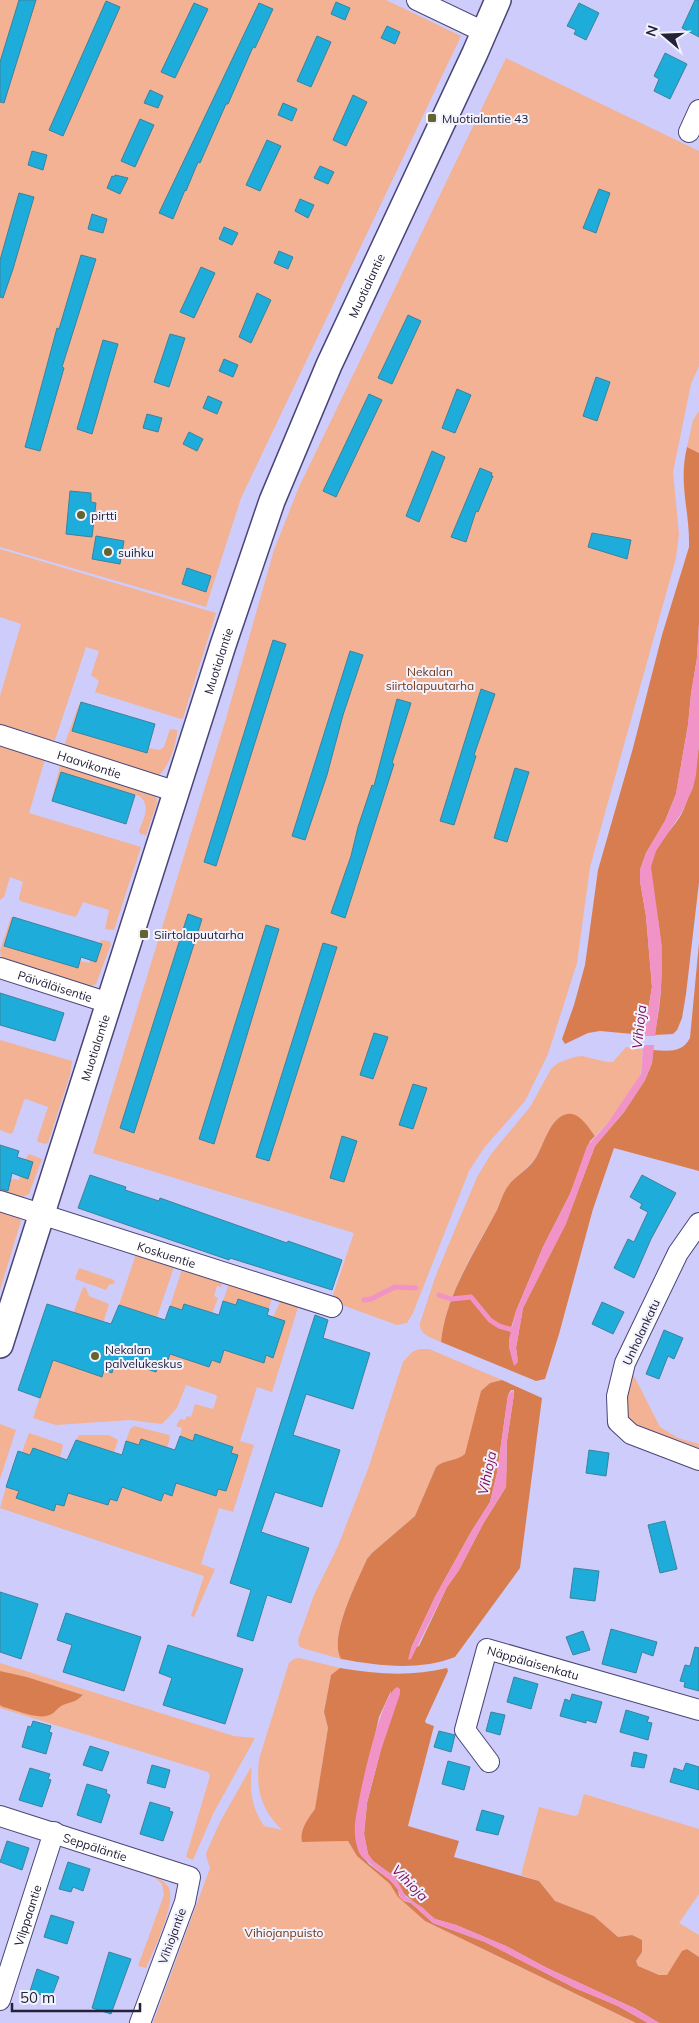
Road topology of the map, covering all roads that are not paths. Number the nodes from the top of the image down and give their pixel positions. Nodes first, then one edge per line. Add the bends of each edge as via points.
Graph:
1 (417, 0) edge
2 (498, 0) edge
3 (484, 32) junction
4 (699, 110) edge
5 (689, 132) dead end
6 (0, 735) edge
7 (177, 792) junction
8 (0, 968) edge
9 (109, 1003) junction
10 (0, 1201) edge
11 (42, 1214) junction
12 (699, 1223) edge
13 (332, 1307) dead end
14 (0, 1346) edge
15 (699, 1460) edge
16 (699, 1710) edge
17 (489, 1762) dead end
18 (0, 1816) edge
19 (54, 1832) junction
20 (190, 1877) joint
21 (0, 2000) edge
22 (140, 2023) edge

1 - 3 street
2 - 3 street, Muotialantie
3 - 7 street, Muotialantie via 293,447 245,580
4 - 5 street
6 - 7 street, Haavikontie
7 - 9 street, Muotialantie
8 - 9 street, Päiväläisentie
9 - 11 street, Muotialantie
10 - 11 street, Koskuentie
11 - 13 street, Koskuentie
11 - 14 street, Muotialantie
12 - 15 street, Unholankatu via 678,1253 625,1363 617,1396 618,1422 631,1434
16 - 17 street, Näppälaisenkatu via 487,1649 464,1730
18 - 19 street, Seppäläntie
19 - 20 street, Seppäläntie
19 - 21 street, Vilppaantie
20 - 22 street, Vihiojantie via 185,1902

